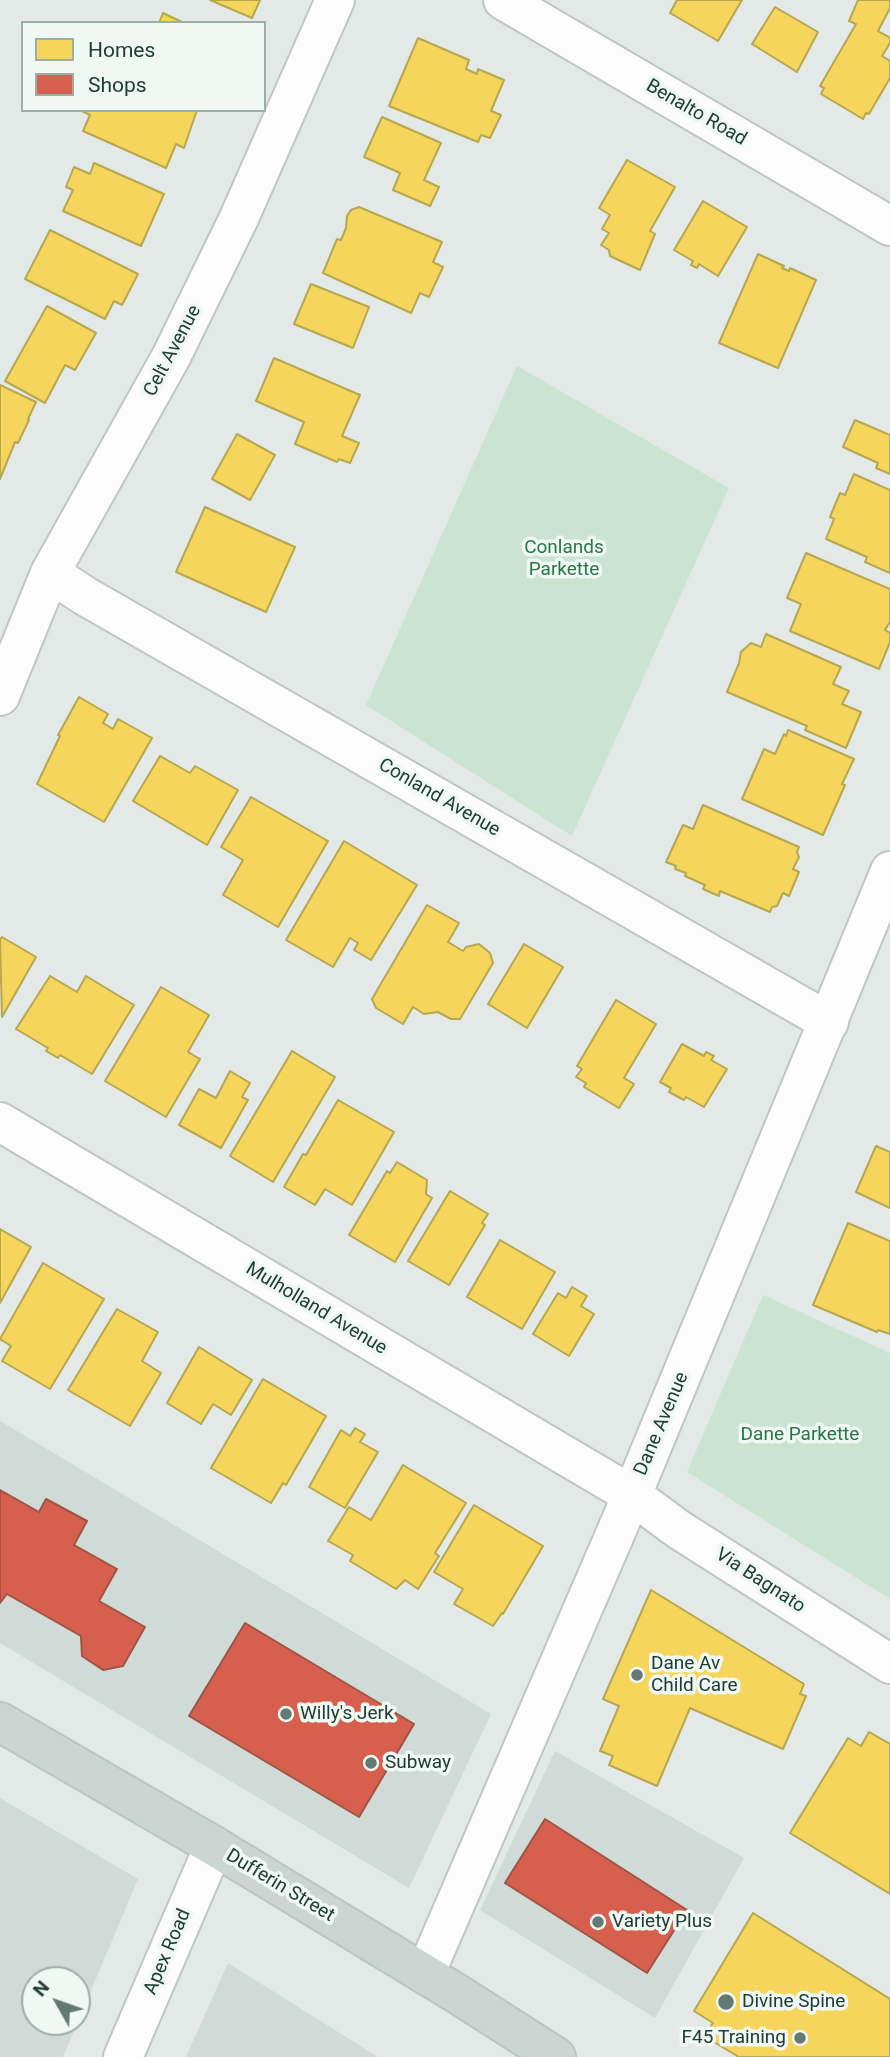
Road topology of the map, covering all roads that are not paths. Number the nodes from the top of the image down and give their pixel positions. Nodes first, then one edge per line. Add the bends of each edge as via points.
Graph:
1 (335, 0) edge
2 (503, 0) edge
3 (890, 226) edge
4 (50, 573) junction
5 (0, 696) edge
6 (890, 871) edge
7 (829, 1023) junction
8 (0, 1122) edge
9 (632, 1495) junction
10 (890, 1664) edge
11 (0, 1722) edge
12 (214, 1846) junction
13 (425, 1974) junction
14 (123, 2057) edge
15 (555, 2057) edge

1 - 4 street, Celt Avenue via 172,357
2 - 3 street, Benalto Road
4 - 5 street, Celt Avenue
4 - 7 street, Conland Avenue
6 - 7 street, Dane Avenue
7 - 9 street, Dane Avenue
8 - 9 street, Mulholland Avenue
9 - 10 street, Via Bagnato
9 - 13 street, Dane Avenue
11 - 12 main road, Dufferin Street
12 - 13 main road, Dufferin Street
12 - 14 street, Apex Road
13 - 15 main road, Dufferin Street

